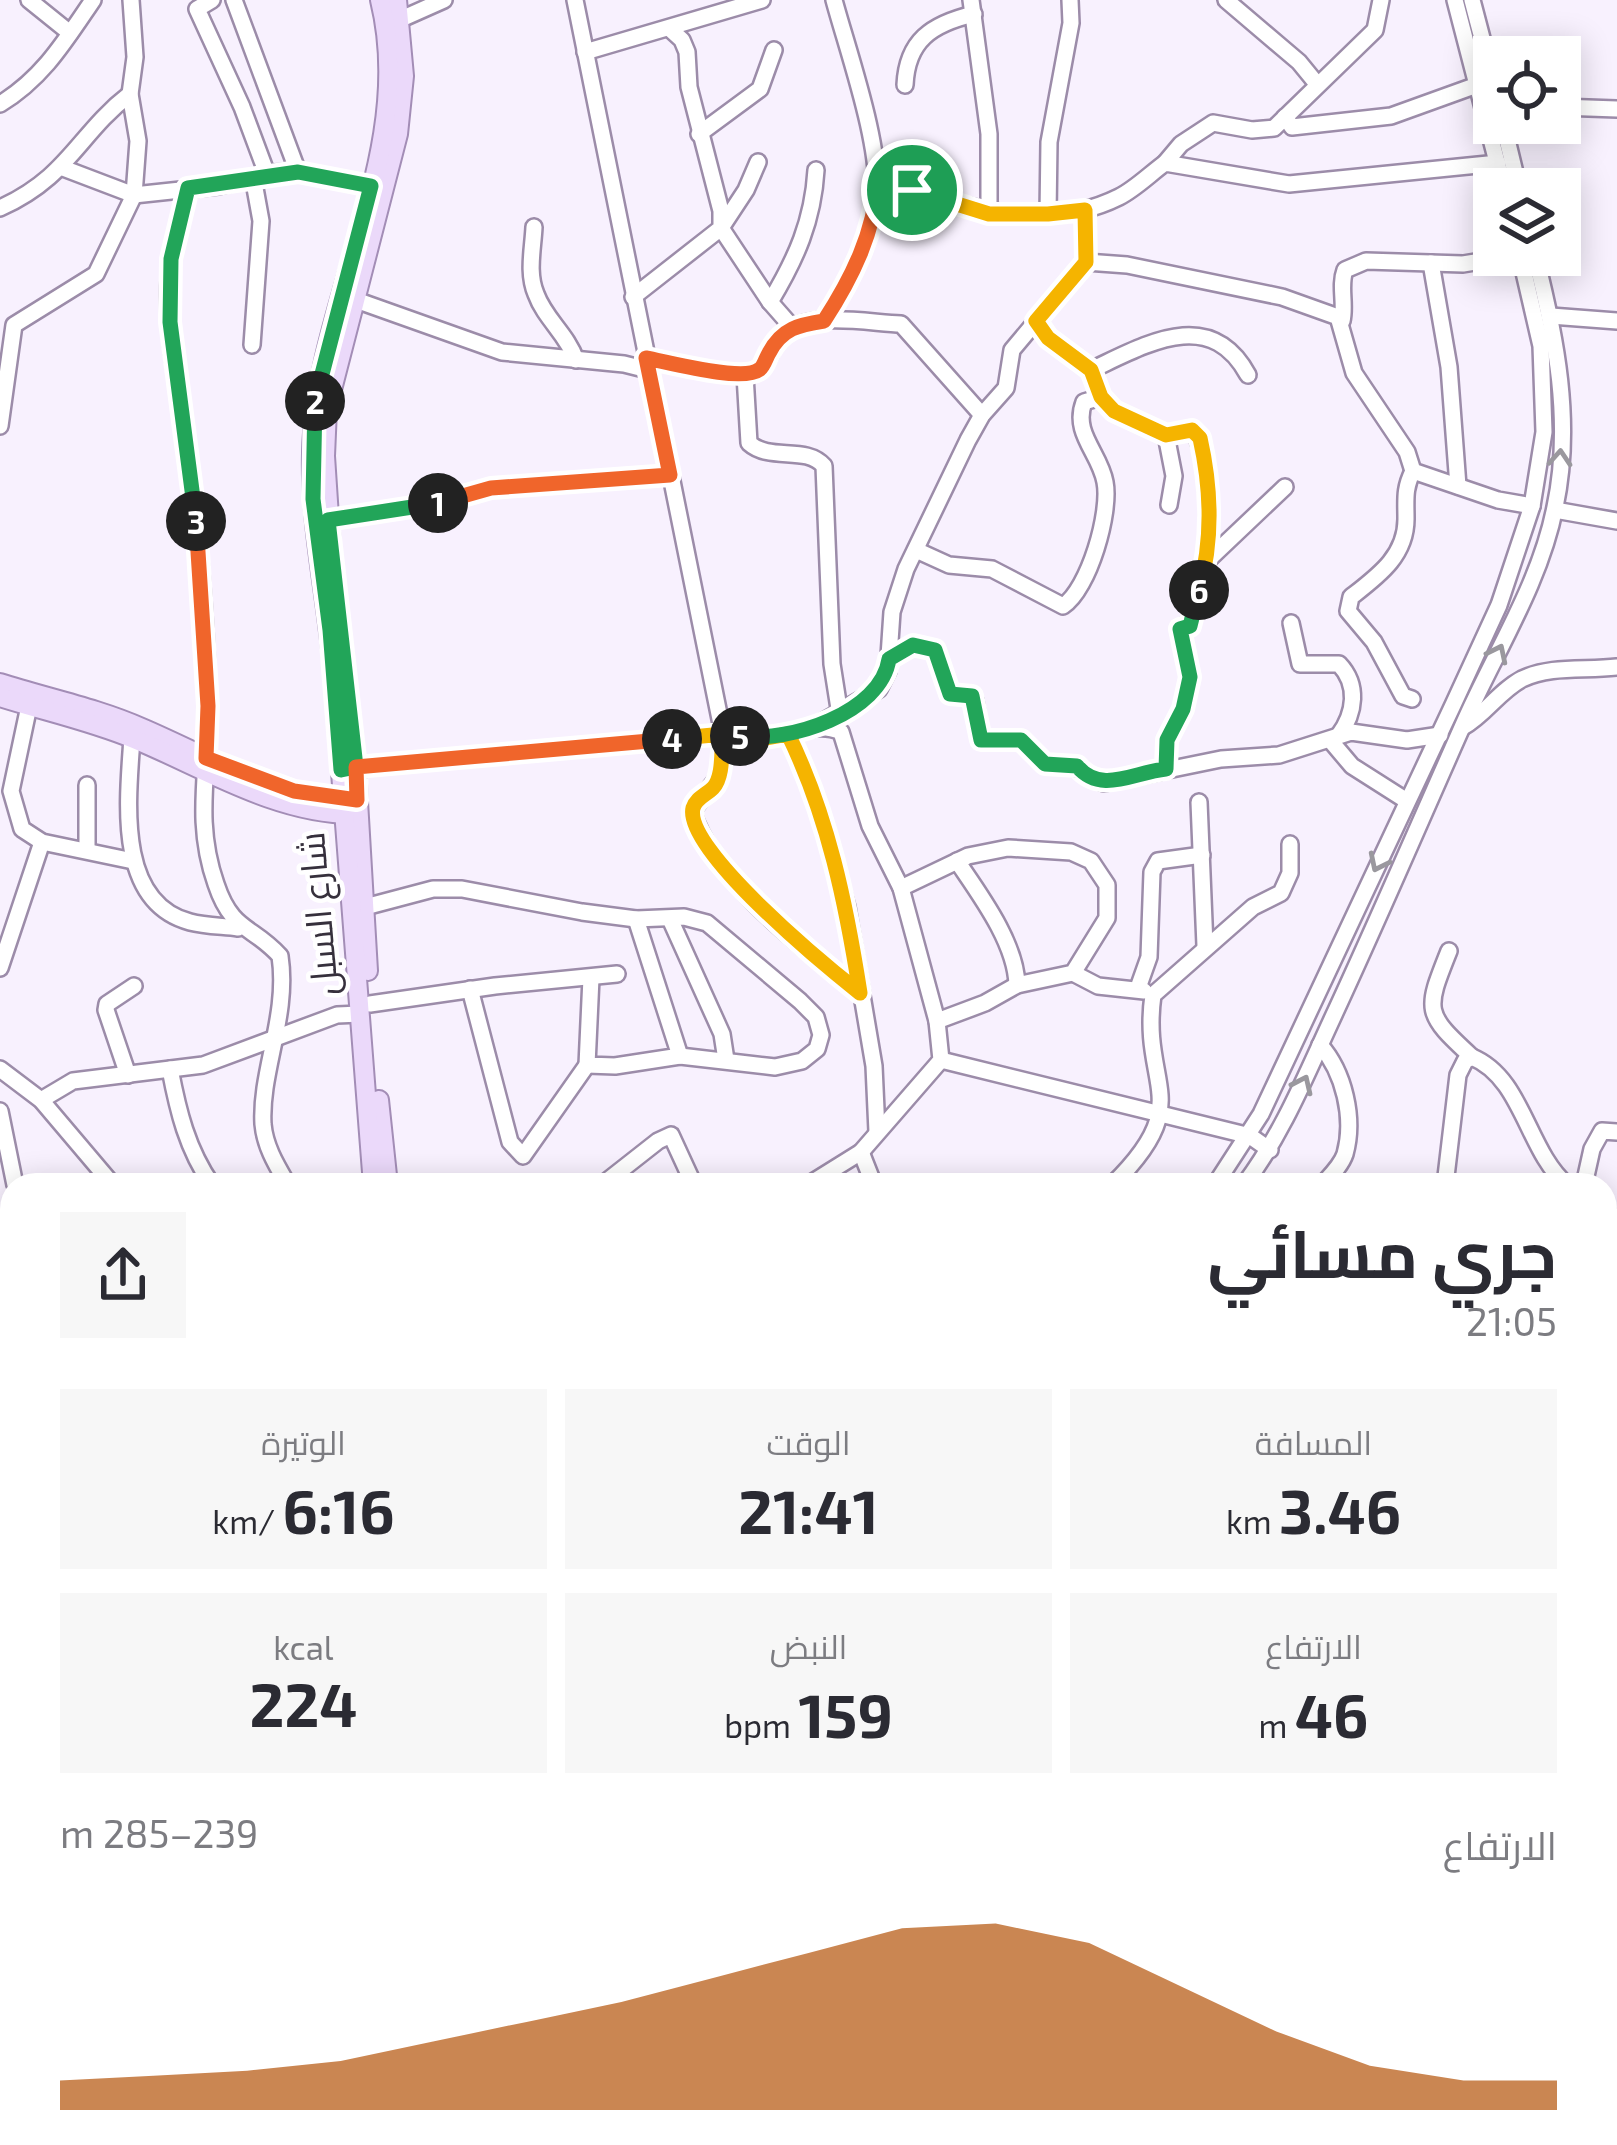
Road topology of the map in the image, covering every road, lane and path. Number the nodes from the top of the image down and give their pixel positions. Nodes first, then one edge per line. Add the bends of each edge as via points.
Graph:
1 (29, 0) edge
2 (93, 0) edge
3 (131, 0) edge
4 (212, 0) edge
5 (234, 0) edge
6 (380, 0) edge
7 (397, 0) edge
8 (444, 0) edge
9 (575, 0) edge
10 (762, 0) edge
11 (834, 0) edge
12 (848, 0) edge
13 (1070, 0) edge
14 (1226, 0) edge
15 (1381, 0) edge
16 (1455, 0) edge
17 (1472, 0) edge
18 (972, 7) edge
19 (394, 23) junction
20 (670, 29) junction
21 (842, 29) junction
22 (70, 33) junction
23 (1476, 36) edge
24 (1473, 42) edge
25 (774, 50) dead end
26 (585, 52) junction
27 (1317, 84) junction
28 (905, 86) dead end
29 (1473, 89) edge
30 (130, 94) junction
31 (0, 104) edge
32 (1581, 108) edge
33 (1617, 109) edge
34 (1285, 118) junction
35 (700, 134) junction
36 (1495, 144) edge
37 (758, 162) dead end
38 (1165, 163) junction
39 (1498, 163) junction
40 (63, 168) junction
41 (1499, 168) edge
42 (816, 170) dead end
43 (298, 172) junction
44 (260, 176) junction
45 (878, 182) junction
46 (371, 186) junction
47 (188, 188) junction
48 (134, 195) junction
49 (0, 208) edge
50 (1085, 210) junction
51 (989, 214) junction
52 (1048, 214) junction
53 (533, 227) dead end
54 (721, 228) junction
55 (1086, 262) junction
56 (1473, 262) edge
57 (1431, 263) junction
58 (1523, 276) edge
59 (1540, 276) edge
60 (633, 297) junction
61 (353, 299) junction
62 (770, 302) junction
63 (1550, 316) junction
64 (824, 321) junction
65 (1036, 321) junction
66 (1342, 321) junction
67 (1617, 321) edge
68 (7, 324) edge
69 (792, 326) junction
70 (252, 345) dead end
71 (576, 360) junction
72 (647, 364) junction
73 (1091, 370) junction
74 (1248, 374) dead end
75 (746, 375) junction
76 (1101, 397) junction
77 (1, 415) edge
78 (982, 415) junction
79 (1166, 435) junction
80 (1413, 471) junction
81 (670, 475) junction
82 (1458, 486) junction
83 (1285, 487) dead end
84 (1169, 506) dead end
85 (1532, 506) junction
86 (1555, 510) junction
87 (328, 520) junction
88 (1617, 521) edge
89 (916, 550) junction
90 (1207, 561) junction
91 (1291, 623) dead end
92 (889, 659) junction
93 (1617, 667) edge
94 (0, 683) edge
95 (0, 697) edge
96 (1412, 699) dead end
97 (29, 706) junction
98 (840, 715) junction
99 (811, 728) junction
100 (1461, 728) junction
101 (723, 734) junction
102 (788, 734) junction
103 (1437, 736) junction
104 (132, 738) junction
105 (1334, 738) junction
106 (205, 765) junction
107 (348, 768) junction
108 (1166, 769) junction
109 (87, 785) dead end
110 (1407, 801) junction
111 (1199, 802) dead end
112 (349, 807) junction
113 (42, 842) junction
114 (1290, 844) dead end
115 (87, 849) junction
116 (1202, 855) junction
117 (134, 861) junction
118 (957, 861) junction
119 (901, 888) junction
120 (364, 907) junction
121 (636, 919) junction
122 (670, 919) junction
123 (238, 928) junction
124 (1205, 946) junction
125 (1449, 951) dead end
126 (0, 968) edge
127 (1073, 973) junction
128 (617, 974) dead end
129 (591, 978) junction
130 (1016, 985) junction
131 (134, 986) dead end
132 (470, 989) junction
133 (1145, 992) junction
134 (860, 993) junction
135 (365, 1009) junction
136 (937, 1021) junction
137 (278, 1036) junction
138 (1320, 1045) junction
139 (680, 1056) junction
140 (1472, 1058) junction
141 (726, 1060) junction
142 (941, 1060) junction
143 (587, 1065) junction
144 (0, 1069) edge
145 (170, 1069) junction
146 (128, 1075) junction
147 (41, 1100) junction
148 (0, 1111) edge
149 (1162, 1113) junction
150 (877, 1132) junction
151 (1617, 1132) edge
152 (1250, 1136) junction
153 (1270, 1150) junction
154 (861, 1152) junction
155 (13, 1173) edge
156 (103, 1173) edge
157 (206, 1173) edge
158 (281, 1173) edge
159 (373, 1173) edge
160 (385, 1173) edge
161 (617, 1173) edge
162 (688, 1173) edge
163 (827, 1173) edge
164 (871, 1173) edge
165 (1122, 1173) edge
166 (1224, 1173) edge
167 (1253, 1173) edge
168 (1332, 1173) edge
169 (1446, 1173) edge
170 (1552, 1173) edge
171 (1587, 1173) edge

1 - 22 street
2 - 22 street
3 - 30 street
4 - 44 street via 197,9 242,106
5 - 43 street
6 - 19 main road, شارع السبل
7 - 19 main road, شارع السبل
8 - 19 street
9 - 26 street
10 - 20 street
11 - 21 street
12 - 21 street
13 - 52 street via 1049,142
14 - 27 street
15 - 27 street via 1375,30
16 - 24 street
17 - 23 street
18 - 28 street via 917,44 906,60
18 - 51 street via 989,134
19 - 46 main road, شارع السبل
19 - 61 main road, شارع السبل via 404,76 398,134
20 - 26 street
20 - 35 street via 687,52
21 - 45 street
22 - 31 street via 47,68
25 - 35 street via 760,89
26 - 60 street
27 - 34 street
29 - 34 street via 1391,116 1292,127
30 - 40 street
30 - 48 street via 138,141
32 - 33 street
34 - 38 street via 1265,131 1213,122
35 - 54 street
36 - 39 street
37 - 54 street
38 - 39 street via 1289,184
38 - 50 street via 1121,196
39 - 41 street
40 - 48 street
40 - 49 street
42 - 62 street via 812,214
43 - 44 street
43 - 46 street
44 - 47 street
44 - 70 street
45 - 51 street
45 - 64 street via 856,269
46 - 107 main road, شارع السبل via 314,410 313,499
47 - 48 street
47 - 106 street via 171,259 170,322 202,570
48 - 68 street via 96,274
50 - 52 street
50 - 55 street
51 - 52 street
53 - 71 street via 536,296
54 - 60 street
54 - 62 street
55 - 65 street
55 - 66 street via 1282,297
56 - 57 street
57 - 66 street via 1366,261 1346,270
57 - 82 street
58 - 85 street via 1541,346 1544,433
59 - 63 street
60 - 72 street
61 - 71 street via 502,352
61 - 87 main road, شارع السبل via 327,409
62 - 69 street
63 - 67 street
86 -> 63 street via 1562,405
64 - 69 street
64 - 78 street via 901,324
65 - 73 street
65 - 78 street via 1012,350 1006,388
66 - 80 street via 1354,373
68 - 77 street
69 - 75 street via 762,368
71 - 72 street
72 - 75 street
72 - 81 street
73 - 74 street via 1153,341 1201,336 1225,344
73 - 76 street
75 - 98 street via 749,443 824,466
76 - 79 street
76 - 89 street via 1084,402 1080,429 1105,478 1107,505 1075,598 1063,605 992,569 949,565
78 - 89 street
79 - 84 street via 1174,476
79 - 90 street via 1192,430 1200,438
80 - 82 street
80 - 96 street via 1403,539 1386,570 1351,597 1348,611
81 - 87 street via 491,488
81 - 101 street
82 - 85 street
83 - 90 street
85 - 103 street via 1499,605
86 - 88 street
100 -> 86 street via 1519,610
87 - 107 main road, شارع السبل
89 - 92 street via 892,612
90 - 108 street via 1192,620 1180,629 1190,677 1167,740
91 - 105 street via 1300,664 1339,664 1347,673 1351,718
92 - 98 street via 879,689
92 - 108 street via 913,645 935,650 950,694 975,701 981,740 1021,740 1045,764 1077,766 1104,783
93 - 100 street via 1522,680
94 - 106 main road via 138,726
95 - 97 main road
97 - 104 main road
97 - 113 street via 11,791 22,829
98 - 99 street
99 - 102 street
99 - 119 street via 841,733 870,826
100 - 103 street
100 - 138 street
101 - 102 street
101 - 107 street
101 - 134 street via 720,775 692,811 708,850
102 - 134 street via 839,872
103 - 105 street
103 - 110 street
104 - 106 main road
104 - 117 street
105 - 108 street via 1279,755
105 - 110 street via 1352,766
106 - 112 main road via 292,803
106 - 123 street via 204,834 216,886
107 - 112 main road, شارع السبل
109 - 115 street
110 -> 152 street
111 - 116 street
112 - 120 main road, شارع السبل
112 - 135 main road, شارع السبل
113 - 115 street
113 - 126 street
114 - 124 street via 1281,892
115 - 117 street
116 - 124 street
116 - 133 street via 1158,861 1153,872
117 - 123 street via 151,901 188,922
118 - 119 street
118 - 127 street via 1031,848 1071,852 1100,869 1107,918
118 - 130 street via 1001,935
119 - 136 street
120 - 121 street via 462,889
120 - 135 main road, شارع السبل
121 - 122 street
121 - 139 street
122 - 141 street
122 - 141 street via 707,923 816,1017 817,1049 802,1061 775,1067
123 - 137 street via 280,956
124 - 133 street
125 - 140 street via 1430,1009
127 - 130 street
127 - 133 street via 1098,986
128 - 129 street
129 - 132 street
129 - 143 street
130 - 136 street
131 - 146 street via 106,1010
132 - 135 street
132 - 143 street via 510,1142 523,1156
133 - 149 street
134 - 150 street
135 - 137 street
135 - 159 main road, شارع السبل
135 - 160 main road, شارع السبل
136 - 142 street
137 - 145 street
137 - 158 street via 263,1124
153 -> 138 street
138 - 168 street via 1340,1073 1347,1136
139 - 141 street
139 - 143 street
140 - 169 street via 1458,1075
140 - 170 street via 1510,1093
142 - 149 street
142 - 150 street
144 - 147 street
145 - 146 street
145 - 157 street via 186,1135
146 - 147 street via 73,1082
147 - 156 street
148 - 155 street
149 - 152 street
149 - 165 street via 1154,1136
150 - 154 street
151 - 171 street via 1602,1130
152 - 153 street
152 - 166 street
153 - 167 street
154 - 163 street
154 - 164 street
161 - 162 street via 671,1135

